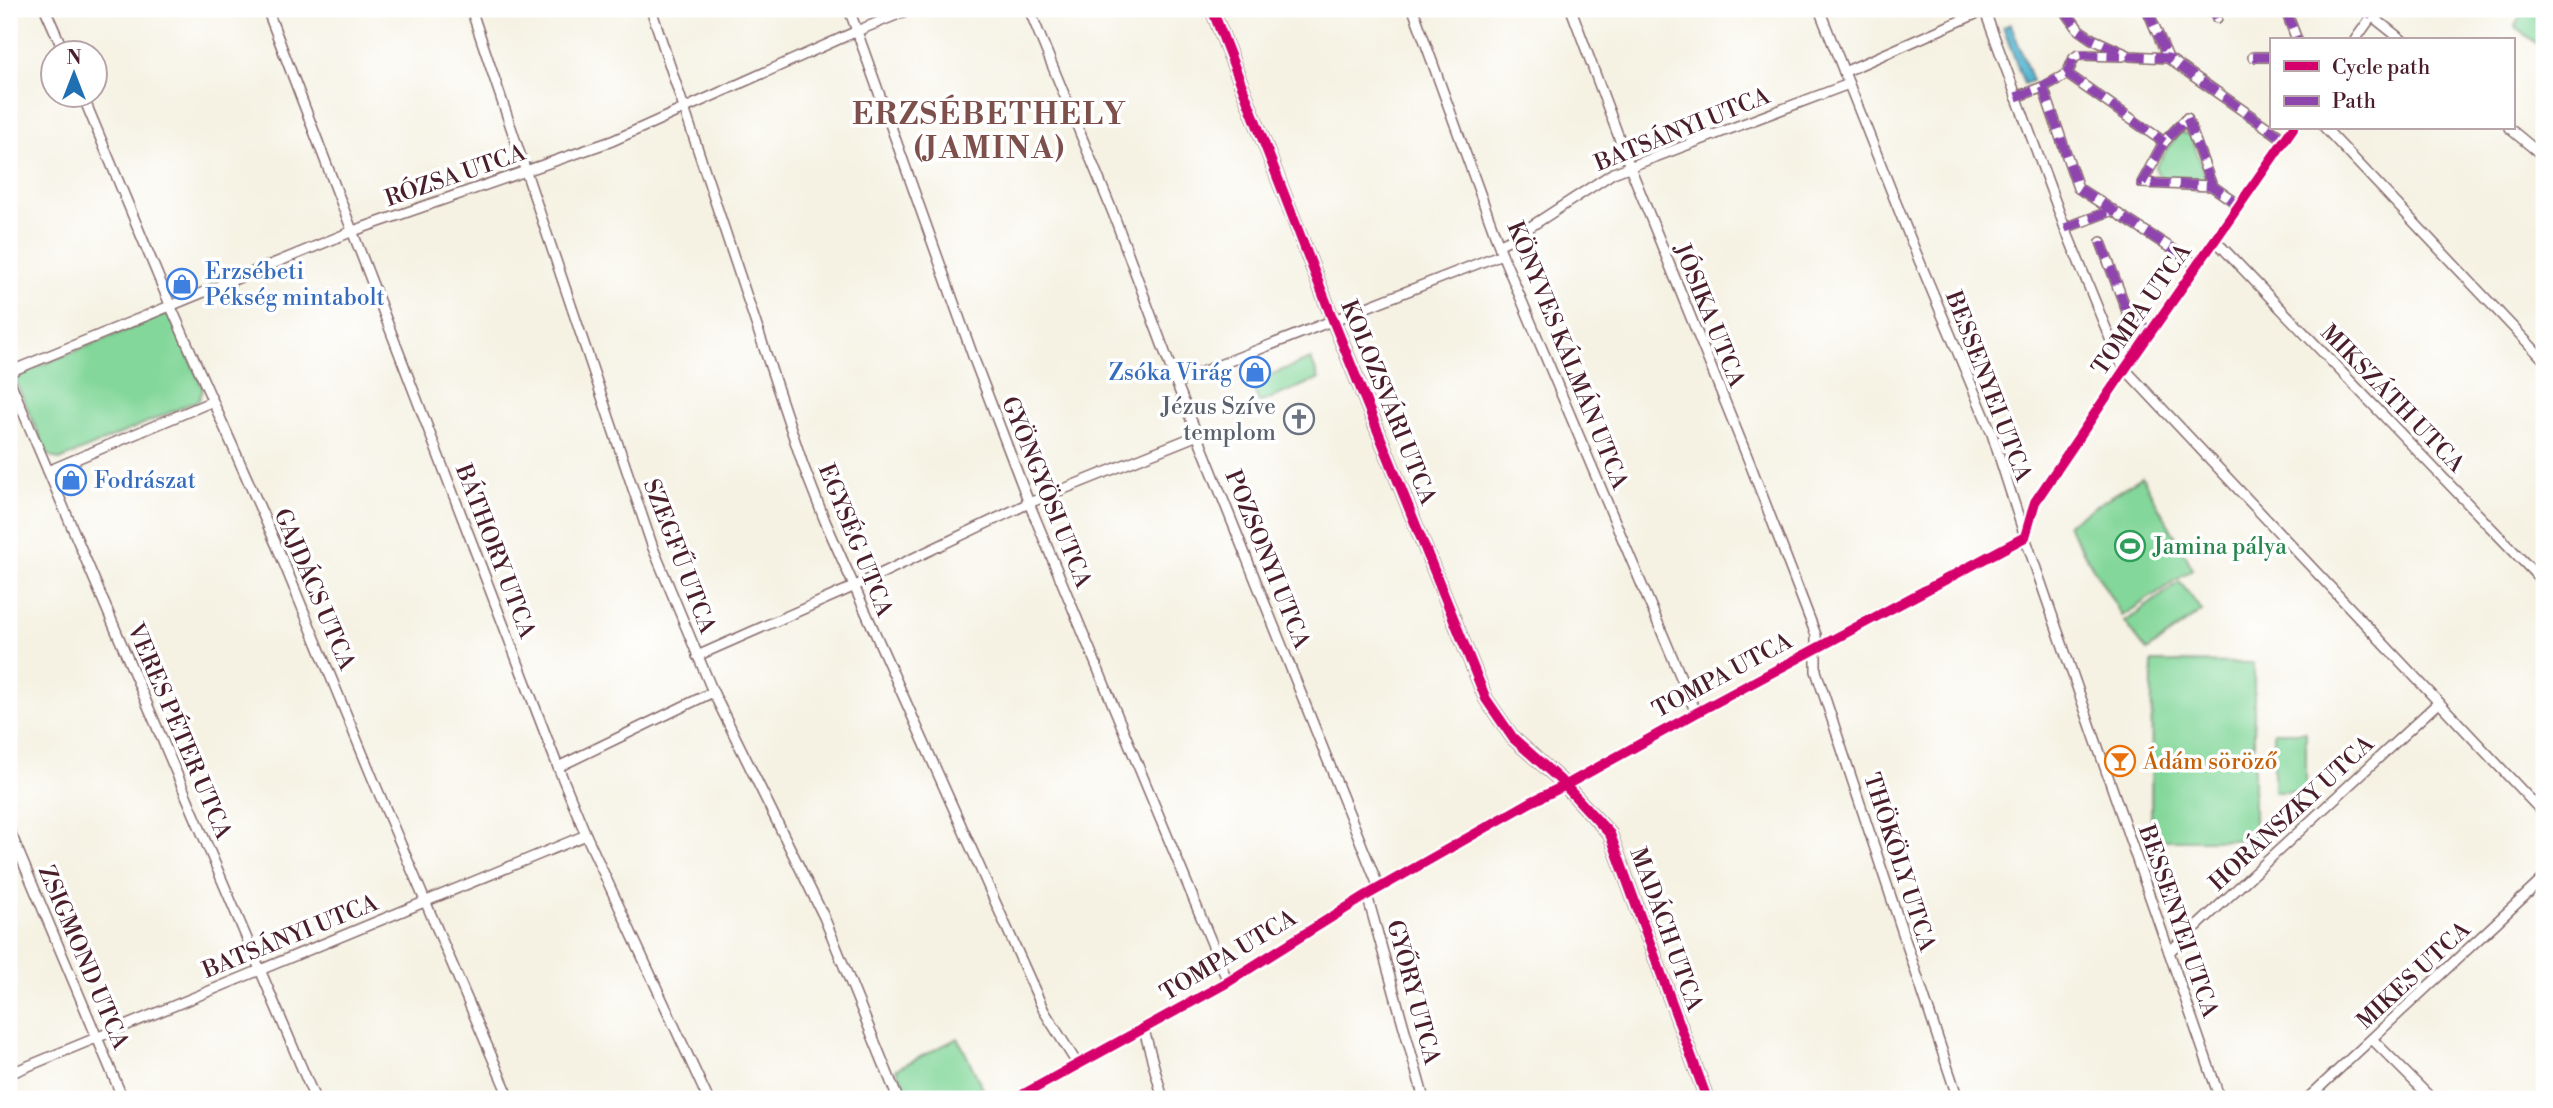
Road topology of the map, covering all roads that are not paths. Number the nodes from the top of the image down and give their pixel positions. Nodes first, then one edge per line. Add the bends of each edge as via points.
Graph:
1 (45, 9) edge
2 (267, 9) edge
3 (471, 9) edge
4 (650, 9) edge
5 (849, 9) edge
6 (911, 9) edge
7 (1029, 9) edge
8 (1212, 9) edge
9 (1413, 9) edge
10 (1571, 9) edge
11 (1819, 9) edge
12 (1985, 9) edge
13 (2064, 9) edge
14 (2147, 9) edge
15 (2363, 9) edge
16 (2287, 11) dead end
17 (2374, 12) edge
18 (857, 31) junction
19 (58, 38) edge
20 (2296, 38) edge
21 (2356, 38) edge
22 (2400, 38) edge
23 (2096, 41) junction
24 (2092, 55) junction
25 (2130, 56) junction
26 (2253, 57) dead end
27 (2270, 57) edge
28 (2168, 58) junction
29 (1844, 72) junction
30 (2067, 74) junction
31 (1849, 84) junction
32 (2043, 88) junction
33 (2016, 97) junction
34 (88, 108) edge
35 (684, 110) junction
36 (2270, 129) edge
37 (2271, 130) edge
38 (2292, 130) edge
39 (2327, 130) edge
40 (2511, 130) edge
41 (2285, 140) junction
42 (2164, 142) junction
43 (2544, 157) edge
44 (1630, 167) junction
45 (527, 170) junction
46 (2212, 186) junction
47 (2239, 205) junction
48 (2113, 210) junction
49 (2065, 228) junction
50 (353, 231) junction
51 (2215, 240) junction
52 (2101, 242) dead end
53 (1501, 249) junction
54 (2197, 265) junction
55 (171, 307) junction
56 (1334, 320) junction
57 (2150, 332) junction
58 (2544, 360) edge
59 (2125, 369) junction
60 (9, 372) edge
61 (9, 379) edge
62 (1176, 382) junction
63 (213, 401) junction
64 (1198, 435) junction
65 (48, 471) junction
66 (1029, 503) junction
67 (2025, 537) junction
68 (2544, 583) edge
69 (853, 587) junction
70 (1816, 635) joint
71 (1815, 650) junction
72 (697, 656) junction
73 (713, 692) junction
74 (2439, 702) junction
75 (1696, 713) junction
76 (558, 767) junction
77 (1566, 785) junction
78 (2544, 814) edge
79 (9, 829) edge
80 (586, 835) junction
81 (2544, 878) edge
82 (1379, 888) junction
83 (1367, 895) junction
84 (426, 901) junction
85 (2169, 952) junction
86 (260, 969) junction
87 (1228, 982) junction
88 (1144, 1030) junction
89 (96, 1037) junction
90 (2372, 1039) junction
91 (1078, 1065) junction
92 (9, 1074) edge
93 (123, 1099) edge
94 (315, 1099) edge
95 (510, 1099) edge
96 (708, 1099) edge
97 (898, 1099) edge
98 (1015, 1099) edge
99 (1163, 1099) edge
100 (1424, 1099) edge
101 (1707, 1099) edge
102 (1958, 1099) edge
103 (2220, 1099) edge
104 (2306, 1099) edge
105 (2432, 1099) edge

1 - 19 street
2 - 50 street, BÁTHORY UTCA
3 - 45 street, SZEGFŰ UTCA
4 - 35 street, EGYSÉG UTCA
5 - 18 street, GYÖNGYÖSI UTCA
6 - 18 street, RÓZSA UTCA
7 - 62 street, POZSONYI UTCA
8 - 56 street, KOLOZSVÁRI UTCA
9 - 53 street, KÖNYVES KÁLMÁN UTCA
10 - 44 street, JÓSIKA UTCA
11 - 29 street, BESSENYEI UTCA
12 - 29 street
12 - 33 street
13 - 23 street via 2079,30
14 - 28 street
15 - 17 street
16 - 20 street
17 - 21 street
17 - 22 street
18 - 35 street, RÓZSA UTCA
18 - 66 street, GYÖNGYÖSI UTCA
23 - 24 street
23 - 25 street
24 - 25 street
24 - 30 street via 2074,58
25 - 28 street
26 - 27 street
28 - 36 street
29 - 31 street, BESSENYEI UTCA
30 - 32 street
30 - 42 street
31 - 44 street, BATSÁNYI UTCA
31 - 67 street, BESSENYEI UTCA via 1992,434
32 - 33 street
32 - 48 street via 2078,188
33 - 49 street
34 - 55 street, GAJDÁCS UTCA
35 - 45 street, RÓZSA UTCA
35 - 69 street, EGYSÉG UTCA via 803,465
37 - 41 street
38 - 41 street, TOMPA UTCA
39 - 58 street
40 - 43 street
41 - 47 street, TOMPA UTCA
42 - 46 street via 2187,118
42 - 46 street via 2142,183
44 - 53 street, BATSÁNYI UTCA via 1613,173
44 - 70 street, JÓSIKA UTCA
45 - 50 street, RÓZSA UTCA
45 - 72 street, SZEGFŰ UTCA via 653,548
46 - 47 street
47 - 51 street, TOMPA UTCA
48 - 49 street
48 - 54 street
49 - 59 street
50 - 55 street, RÓZSA UTCA
50 - 76 street, BÁTHORY UTCA
51 - 54 street, TOMPA UTCA
51 - 68 street, MIKSZÁTH UTCA
52 - 57 street via 2129,317
53 - 56 street, BATSÁNYI UTCA
53 - 75 street, KÖNYVES KÁLMÁN UTCA
54 - 57 street, TOMPA UTCA
55 - 60 street, RÓZSA UTCA
55 - 63 street, GAJDÁCS UTCA
56 - 62 street, BATSÁNYI UTCA
56 - 77 street, KOLOZSVÁRI UTCA via 1486,699 1513,738
57 - 59 street, TOMPA UTCA
59 - 67 street, TOMPA UTCA via 2035,502
59 - 74 street
61 - 65 street, VERES PÉTER UTCA
62 - 64 street, POZSONYI UTCA
63 - 65 street
63 - 84 street, GAJDÁCS UTCA
64 - 66 street
64 - 82 street, POZSONYI UTCA
65 - 86 street, VERES PÉTER UTCA
66 - 69 street
66 - 87 street, GYÖNGYÖSI UTCA
67 - 71 street, TOMPA UTCA
67 - 85 street, BESSENYEI UTCA
69 - 72 street
69 - 91 street, EGYSÉG UTCA via 1044,1011
70 - 71 street, THÖKÖLY UTCA
71 - 75 street, TOMPA UTCA
71 - 102 street, THÖKÖLY UTCA via 1816,671
72 - 73 street, SZEGFŰ UTCA
73 - 76 street
73 - 97 street, SZEGFŰ UTCA via 824,917
74 - 78 street
74 - 85 street, HORÁNSZKY UTCA
75 - 77 street, TOMPA UTCA
76 - 80 street, BÁTHORY UTCA
77 - 82 street, TOMPA UTCA
77 - 101 street, MADÁCH UTCA via 1610,834
79 - 89 street, ZSIGMOND UTCA
80 - 84 street, BATSÁNYI UTCA
80 - 96 street, BÁTHORY UTCA
81 - 90 street, MIKES UTCA
82 - 83 street, TOMPA UTCA
83 - 87 street, TOMPA UTCA
83 - 100 street, GYŐRY UTCA
84 - 86 street, BATSÁNYI UTCA
84 - 95 street, GAJDÁCS UTCA
85 - 103 street, BESSENYEI UTCA
86 - 89 street, BATSÁNYI UTCA
86 - 94 street, VERES PÉTER UTCA
87 - 88 street, TOMPA UTCA
88 - 91 street, TOMPA UTCA
88 - 99 street
89 - 92 street, BATSÁNYI UTCA
89 - 93 street, ZSIGMOND UTCA
90 - 104 street, MIKES UTCA
90 - 105 street
91 - 98 street, TOMPA UTCA

